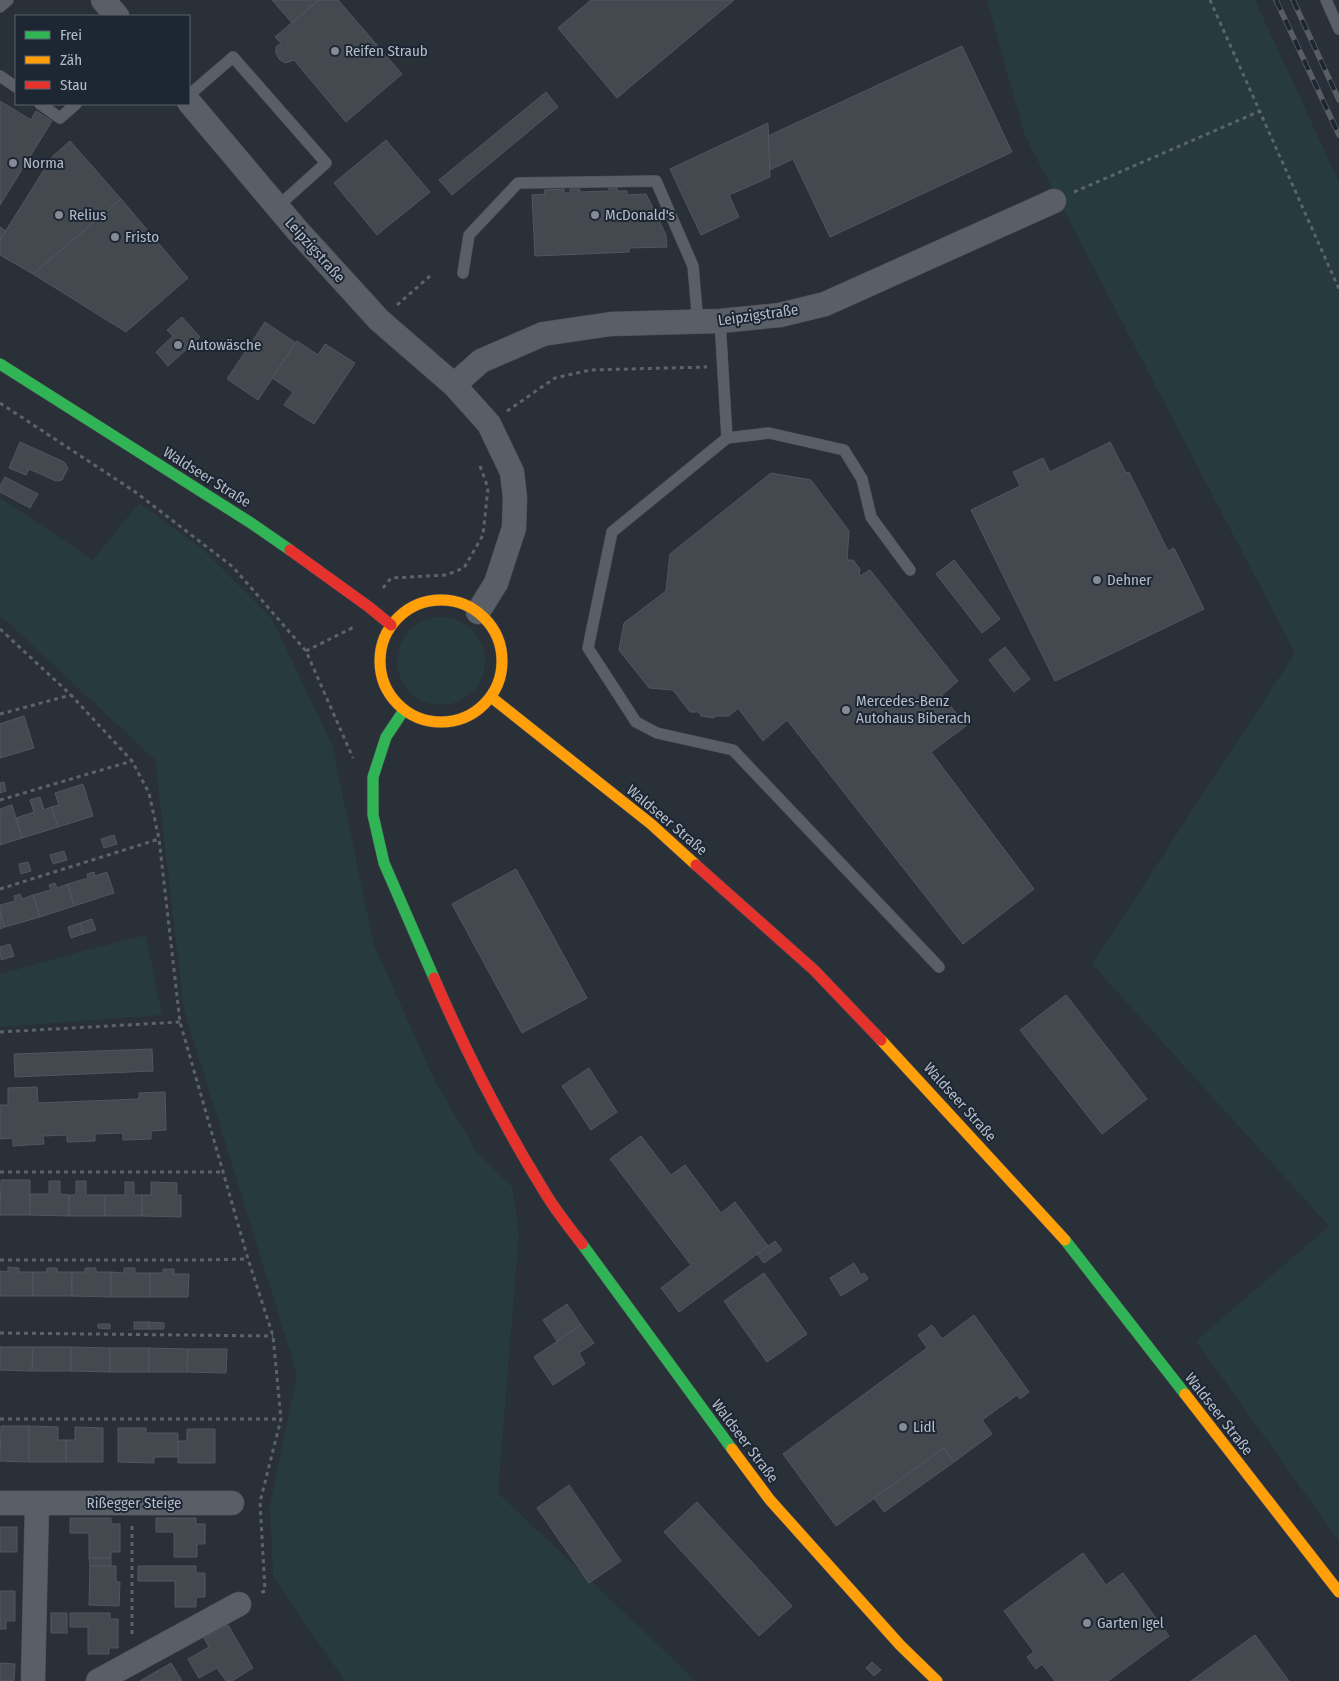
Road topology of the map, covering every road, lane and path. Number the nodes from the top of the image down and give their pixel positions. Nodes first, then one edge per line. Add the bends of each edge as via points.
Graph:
1 (8, 0) edge
2 (103, 0) edge
3 (1210, 0) edge
4 (1326, 0) edge
5 (0, 7) edge
6 (116, 15) edge
7 (1339, 29) edge
8 (0, 76) edge
9 (15, 86) edge
10 (190, 94) edge
11 (190, 103) edge
12 (41, 105) edge
13 (75, 105) edge
14 (1260, 111) junction
15 (1054, 201) joint
16 (277, 207) junction
17 (463, 273) dead end
18 (430, 276) dead end
19 (1339, 289) edge
20 (379, 320) junction
21 (709, 322) junction
22 (0, 364) edge
23 (454, 385) junction
24 (0, 403) edge
25 (726, 438) junction
26 (910, 570) dead end
27 (478, 612) junction
28 (391, 625) junction
29 (0, 629) edge
30 (6, 634) junction
31 (0, 635) edge
32 (71, 695) junction
33 (491, 697) junction
34 (404, 710) junction
35 (0, 714) edge
36 (132, 761) junction
37 (373, 777) junction
38 (0, 800) edge
39 (159, 839) junction
40 (0, 889) edge
41 (939, 967) dead end
42 (180, 1022) junction
43 (0, 1032) edge
44 (0, 1172) edge
45 (224, 1172) junction
46 (248, 1259) junction
47 (0, 1260) edge
48 (0, 1333) edge
49 (273, 1336) junction
50 (0, 1419) edge
51 (281, 1419) junction
52 (0, 1503) edge
53 (132, 1503) junction
54 (232, 1503) dead end
55 (37, 1504) junction
56 (265, 1591) dead end
57 (1339, 1592) edge
58 (239, 1604) dead end
59 (132, 1662) junction
60 (33, 1681) edge
61 (98, 1681) edge
62 (937, 1681) edge

1 - 5 lane
2 - 6 street
3 - 14 path
4 - 7 lane
8 - 9 lane
10 - 16 lane via 233,57 326,163
11 - 16 street, Leipzigstraße
12 - 13 lane via 60,118
14 - 15 path
14 - 19 path
15 - 21 street, Leipzigstraße via 825,304 780,315
16 - 20 street, Leipzigstraße
17 - 21 lane via 469,236 518,183 656,181 694,266
18 - 20 path
20 - 23 street, Leipzigstraße
21 - 23 street, Leipzigstraße via 611,324 543,334 481,361
21 - 25 lane
22 - 28 main road, Waldseer Straße via 250,523
23 - 27 street, Leipzigstraße via 489,424 512,472 515,498 514,528 508,551 496,583
24 - 37 path via 134,491 232,567 306,652 353,758
25 - 26 lane via 769,433 844,450 862,479 871,518
25 - 41 lane via 612,532 588,648 636,722 657,732 733,750
27 - 28 main road via 463,603 444,599 423,602 405,611
27 - 33 main road via 494,629 502,648 503,669
28 - 34 main road via 382,644 379,664 383,684
29 - 30 path
30 - 31 path
30 - 32 path
32 - 35 path
32 - 36 path
33 - 34 main road via 468,717 449,723 429,722
33 - 57 main road, Waldseer Straße via 666,837 814,970 912,1072 1071,1247
34 - 37 main road, Waldseer Straße via 386,736
36 - 38 path
36 - 39 path via 149,794
37 - 62 main road, Waldseer Straße via 373,815 384,863 495,1106 545,1193 770,1500 900,1645
39 - 40 path
39 - 42 path
42 - 43 path
42 - 45 path
44 - 45 path
45 - 46 path
46 - 47 path
46 - 49 path
48 - 49 path
49 - 51 path
50 - 51 path
51 - 56 path via 260,1502
52 - 55 street, Rißegger Steige
53 - 54 street, Rißegger Steige
53 - 55 street, Rißegger Steige
53 - 59 path
55 - 60 street
58 - 59 street
59 - 61 street

